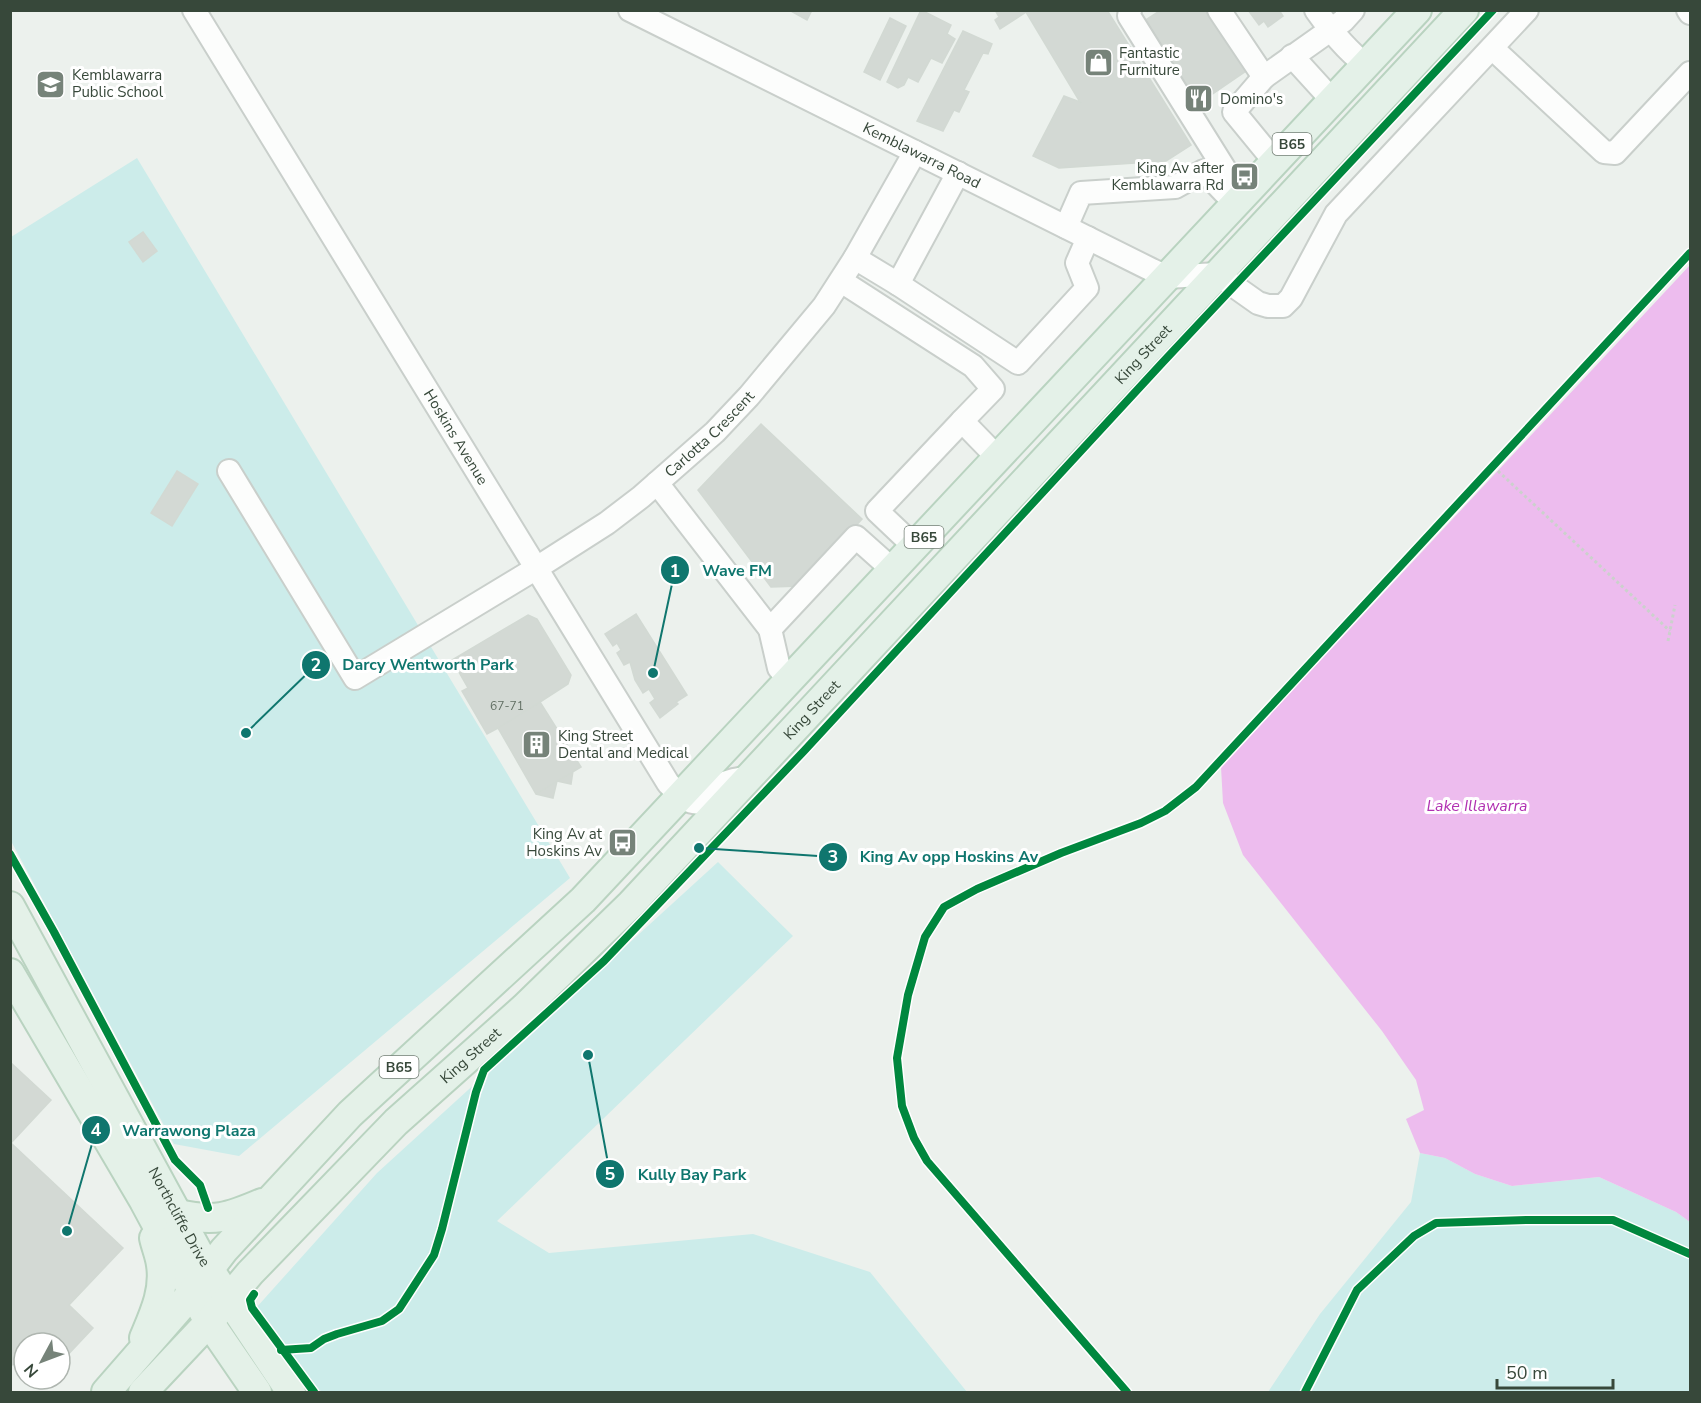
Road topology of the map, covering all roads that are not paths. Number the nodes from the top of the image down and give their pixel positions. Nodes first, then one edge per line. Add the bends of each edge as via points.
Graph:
1 (194, 10) edge
2 (630, 10) edge
3 (1130, 10) edge
4 (1219, 10) edge
5 (1316, 10) edge
6 (1353, 10) edge
7 (1417, 10) edge
8 (1464, 10) edge
9 (1527, 10) edge
10 (1330, 30) junction
11 (1492, 48) junction
12 (1292, 56) junction
13 (1366, 65) junction
14 (1690, 73) edge
15 (1264, 77) junction
16 (1333, 101) junction
17 (915, 152) junction
18 (1275, 162) junction
19 (958, 173) junction
20 (1241, 199) junction
21 (1066, 227) junction
22 (1088, 238) junction
23 (855, 258) junction
24 (1217, 274) junction
25 (1167, 277) junction
26 (841, 281) junction
27 (898, 284) junction
28 (962, 421) junction
29 (998, 458) junction
30 (229, 471) dead end
31 (657, 483) junction
32 (915, 547) junction
33 (535, 569) junction
34 (893, 570) junction
35 (770, 628) junction
36 (789, 680) junction
37 (748, 778) junction
38 (680, 797) junction
39 (10, 906) edge
40 (10, 973) edge
41 (269, 1200) junction
42 (144, 1201) junction
43 (177, 1214) junction
44 (201, 1280) junction
45 (228, 1300) junction
46 (209, 1322) junction
47 (137, 1355) junction
48 (106, 1392) edge
49 (143, 1392) edge
50 (257, 1392) edge
51 (291, 1392) edge

1 - 33 street, Hoskins Avenue
2 - 17 street, Kemblawarra Road
3 - 20 street via 1129,16
4 - 15 street
5 - 10 street
6 - 10 street
7 - 13 main road, B65
8 - 24 main road, King Street / B65
9 - 11 street
10 - 12 street
10 - 13 street
11 - 14 street via 1604,152 1615,153
11 - 24 street via 1336,214 1291,298 1282,306 1258,303
12 - 15 street
12 - 16 street
13 - 16 main road, B65
15 - 18 street via 1234,112
16 - 18 main road, B65
17 - 19 street, Kemblawarra Road
17 - 23 street, Carlotta Crescent
18 - 20 main road, B65
19 - 21 street, Kemblawarra Road
19 - 27 street
20 - 21 street via 1226,193 1204,171 1174,187 1081,193
20 - 25 main road, B65
21 - 22 street, Kemblawarra Road
22 - 25 street, Kemblawarra Road
22 - 27 street via 1077,263 1087,288 1018,363
23 - 26 street, Carlotta Crescent
23 - 27 street
24 - 25 street, Kemblawarra Road
24 - 37 main road, King Street / B65
25 - 29 main road, B65
26 - 28 street via 973,366 993,389
26 - 31 street, Carlotta Crescent via 816,318 749,396
28 - 29 street
28 - 32 street via 877,512
29 - 32 main road, B65
30 - 33 street, Carlotta Crescent via 355,678
31 - 33 street, Carlotta Crescent via 607,523
31 - 35 street
32 - 34 main road, B65
33 - 38 street, Hoskins Avenue
34 - 35 street via 856,537
34 - 36 main road, B65
35 - 36 street via 779,668
36 - 38 main road, B65
37 - 38 street via 730,780 695,803
37 - 45 main road, King Street / B65 via 599,936 396,1122
38 - 41 main road, B65 via 558,925 350,1114
39 - 43 main road, Northcliffe Drive
40 - 42 main road, Northcliffe Drive
41 - 43 main road via 210,1220
41 - 44 main road, B65
42 - 44 main road, Northcliffe Drive
42 - 47 main road via 161,1265 161,1286
43 - 44 main road, Northcliffe Drive
44 - 45 main road, Northcliffe Drive
44 - 46 main road, Northcliffe Drive
44 - 47 main road, B65
45 - 46 main road, King Street / B65
45 - 51 main road, Northcliffe Drive
46 - 49 main road, King Street / B65
46 - 50 main road, Northcliffe Drive
47 - 48 main road, B65

